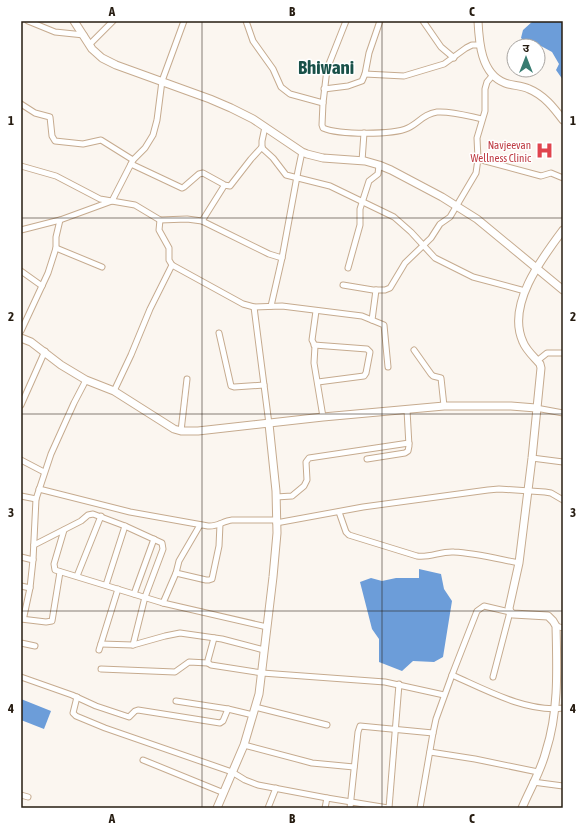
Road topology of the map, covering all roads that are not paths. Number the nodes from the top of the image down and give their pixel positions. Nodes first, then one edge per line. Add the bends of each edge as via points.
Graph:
1 (28, 21) edge
2 (74, 21) edge
3 (113, 21) edge
4 (184, 21) edge
5 (246, 21) edge
6 (346, 21) edge
7 (380, 21) edge
8 (423, 21) edge
9 (478, 21) edge
10 (84, 35) junction
11 (89, 45) junction
12 (480, 45) junction
13 (454, 58) junction
14 (365, 74) junction
15 (493, 75) junction
16 (162, 81) junction
17 (324, 89) junction
18 (323, 103) junction
19 (21, 104) edge
20 (482, 119) junction
21 (563, 120) edge
22 (266, 127) junction
23 (364, 133) junction
24 (262, 147) junction
25 (302, 152) junction
26 (478, 159) junction
27 (362, 161) junction
28 (132, 162) junction
29 (379, 165) junction
30 (21, 166) edge
31 (297, 178) junction
32 (563, 178) edge
33 (224, 185) junction
34 (112, 201) junction
35 (363, 201) junction
36 (457, 206) junction
37 (60, 220) junction
38 (160, 220) junction
39 (202, 221) junction
40 (21, 230) edge
41 (563, 230) edge
42 (560, 239) edge
43 (423, 244) junction
44 (56, 248) junction
45 (282, 258) junction
46 (172, 265) junction
47 (102, 268) dead end
48 (348, 268) dead end
49 (537, 268) junction
50 (21, 271) edge
51 (343, 285) dead end
52 (42, 286) junction
53 (376, 290) junction
54 (563, 290) edge
55 (525, 291) junction
56 (271, 306) junction
57 (254, 307) junction
58 (316, 310) junction
59 (372, 320) junction
60 (21, 331) edge
61 (220, 333) dead end
62 (21, 338) edge
63 (314, 345) junction
64 (414, 350) dead end
65 (45, 352) junction
66 (563, 353) edge
67 (538, 361) junction
68 (388, 367) dead end
69 (187, 379) dead end
70 (86, 380) junction
71 (318, 382) junction
72 (264, 385) junction
73 (114, 391) junction
74 (21, 405) edge
75 (444, 406) junction
76 (536, 408) junction
77 (406, 410) junction
78 (563, 413) edge
79 (323, 417) junction
80 (269, 424) junction
81 (181, 431) junction
82 (409, 443) junction
83 (532, 458) junction
84 (367, 459) dead end
85 (21, 460) edge
86 (563, 462) edge
87 (44, 472) junction
88 (39, 489) junction
89 (527, 490) junction
90 (21, 496) edge
91 (276, 498) junction
92 (36, 499) junction
93 (563, 500) edge
94 (339, 512) junction
95 (101, 516) junction
96 (276, 522) junction
97 (220, 524) junction
98 (200, 525) junction
99 (125, 526) junction
100 (64, 530) junction
101 (154, 539) junction
102 (34, 545) junction
103 (21, 557) edge
104 (33, 560) junction
105 (519, 563) junction
106 (60, 572) junction
107 (176, 573) junction
108 (77, 576) junction
109 (106, 585) junction
110 (21, 586) edge
111 (30, 588) junction
112 (118, 590) junction
113 (134, 594) junction
114 (145, 597) junction
115 (163, 603) junction
116 (510, 612) junction
117 (21, 619) edge
118 (267, 627) junction
119 (560, 627) edge
120 (214, 638) junction
121 (21, 643) edge
122 (101, 644) junction
123 (133, 645) junction
124 (35, 646) dead end
125 (99, 650) dead end
126 (264, 650) junction
127 (208, 663) junction
128 (101, 669) dead end
129 (262, 673) junction
130 (452, 674) junction
131 (21, 677) edge
132 (493, 677) dead end
133 (399, 684) junction
134 (444, 695) junction
135 (76, 697) junction
136 (176, 701) dead end
137 (255, 707) junction
138 (563, 708) edge
139 (228, 709) junction
140 (555, 709) junction
141 (252, 715) junction
142 (327, 725) dead end
143 (395, 730) junction
144 (433, 733) junction
145 (244, 745) junction
146 (430, 752) junction
147 (143, 760) dead end
148 (354, 767) junction
149 (232, 772) junction
150 (538, 772) junction
151 (533, 782) junction
152 (563, 786) edge
153 (276, 788) junction
154 (224, 793) junction
155 (21, 795) edge
156 (28, 797) dead end
157 (327, 798) junction
158 (351, 805) edge
159 (216, 808) edge
160 (268, 808) edge
161 (325, 808) edge
162 (389, 808) edge
163 (420, 808) edge
164 (522, 808) edge

1 - 10 street via 55,32
2 - 10 street
3 - 11 street
4 - 16 street
5 - 18 street via 252,41 282,87 290,94
6 - 17 street via 329,63
7 - 14 street
8 - 13 street via 441,47
9 - 12 street
10 - 11 street
11 - 16 street via 96,53 116,66
12 - 13 street via 470,46
12 - 15 street via 482,55
13 - 14 street via 444,64 402,76
14 - 17 street via 359,83
15 - 20 street via 485,86 485,111
15 - 21 street via 503,83 525,87 535,92 550,104
16 - 22 street via 231,108
16 - 28 street via 153,135
17 - 18 street
18 - 23 street via 323,128
19 - 28 street via 35,113 50,117 52,136 56,141 83,144 101,140
20 - 23 street via 437,112 400,131
20 - 26 street via 477,138
22 - 24 street
22 - 25 street
23 - 27 street
24 - 31 street via 284,173
24 - 33 street via 230,186
25 - 27 street via 323,158
25 - 31 street
26 - 32 street via 541,176 552,173
26 - 36 street via 476,173
27 - 29 street
28 - 33 street via 182,188 203,173
28 - 34 street
29 - 35 street via 378,174 370,181
29 - 36 street
30 - 34 street via 56,176 96,197
31 - 35 street via 330,186
31 - 45 street
33 - 39 street
34 - 37 street
34 - 38 street via 135,205
35 - 43 street via 400,222
35 - 48 street via 360,225
36 - 43 street via 449,218 440,224 431,238
36 - 49 street
37 - 40 street
37 - 44 street
38 - 39 street
38 - 46 street via 159,230 169,248 169,260
39 - 45 street
41 - 42 street
42 - 49 street
43 - 53 street via 405,263 390,288
43 - 55 street via 435,258 470,275
44 - 47 street
44 - 52 street
45 - 56 street
46 - 57 street via 243,304
46 - 73 street
49 - 54 street
49 - 55 street
50 - 52 street
51 - 53 street
52 - 60 street
53 - 59 street
55 - 67 street via 519,316 520,331 524,346
56 - 57 street
56 - 58 street
57 - 72 street
58 - 59 street via 362,316
58 - 63 street via 312,338
59 - 68 street via 384,325
61 - 72 street via 231,386
62 - 65 street via 32,342
63 - 71 street
63 - 71 street via 367,349 370,352 364,376
64 - 75 street via 431,374 441,378
65 - 70 street
65 - 74 street
66 - 67 street via 547,353
67 - 76 street via 541,368
69 - 81 street
70 - 73 street
70 - 87 street
71 - 79 street
72 - 80 street
73 - 81 street
75 - 76 street
75 - 77 street
76 - 78 street
76 - 83 street
77 - 79 street
77 - 82 street
79 - 80 street
80 - 81 street
80 - 91 street
82 - 84 street via 409,449 405,452
82 - 91 street via 309,458 306,462 307,480 304,486 292,496
83 - 86 street
83 - 89 street
85 - 87 street
87 - 88 street
88 - 92 street
88 - 98 street via 130,512
89 - 93 street via 552,493
89 - 94 street via 472,491
89 - 105 street
90 - 92 street
91 - 96 street
92 - 102 street
94 - 96 street
94 - 105 street via 346,532 350,535 417,556 430,557 454,552
95 - 99 street
95 - 100 street via 90,514
95 - 108 street
96 - 97 street via 227,520
96 - 118 street
97 - 98 street
97 - 107 street via 219,546 212,579
98 - 107 street via 179,561
99 - 101 street
99 - 109 street
100 - 102 street
100 - 106 street via 54,564 55,570
101 - 113 street
101 - 114 street via 162,543 163,549
102 - 104 street
103 - 104 street
104 - 111 street
105 - 116 street
106 - 108 street
106 - 117 street via 52,621
107 - 115 street
108 - 109 street
109 - 112 street
110 - 111 street
111 - 117 street via 24,616
112 - 113 street
112 - 122 street
113 - 114 street
114 - 115 street
114 - 123 street
115 - 118 street
116 - 119 street via 518,615 548,616
116 - 130 street via 484,606 477,611
116 - 132 street
118 - 126 street
119 - 140 street
120 - 123 street via 180,633
120 - 126 street
120 - 127 street
121 - 124 street
122 - 123 street
122 - 125 street
126 - 129 street
127 - 128 street via 189,662 175,672
127 - 129 street
129 - 133 street
129 - 137 street
130 - 134 street
130 - 140 street via 536,708
131 - 135 street
133 - 134 street
133 - 143 street
134 - 144 street
135 - 139 street via 129,717 138,710 220,723
135 - 149 street via 73,713 76,716
136 - 139 street
137 - 141 street
137 - 142 street
138 - 140 street
139 - 141 street
140 - 150 street via 546,752
141 - 145 street
143 - 144 street
143 - 148 street via 360,726
143 - 162 street
144 - 146 street
145 - 148 street via 312,763
145 - 149 street
146 - 150 street
146 - 163 street
147 - 154 street
148 - 158 street
149 - 153 street via 250,783
149 - 154 street
150 - 151 street
151 - 152 street
151 - 164 street
153 - 157 street
153 - 160 street
154 - 159 street
155 - 156 street
157 - 158 street
157 - 161 street
158 - 162 street

